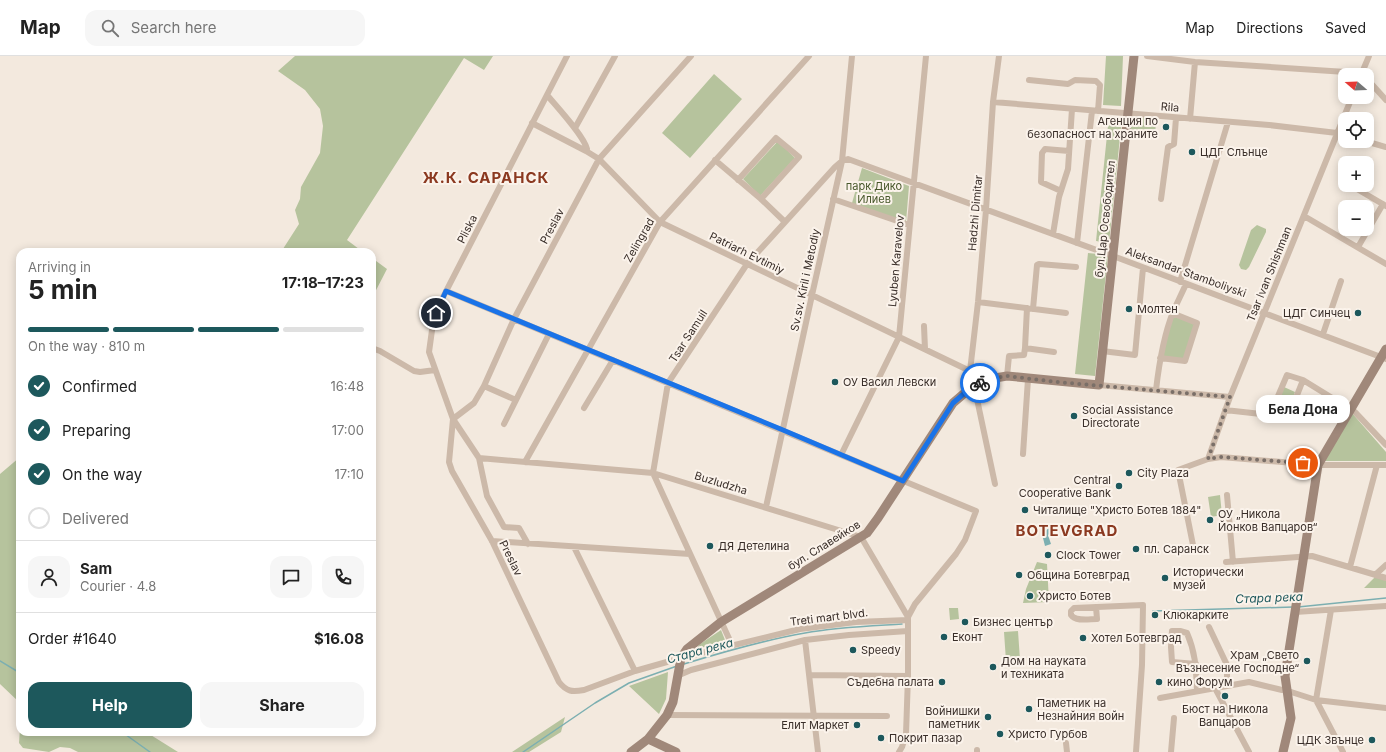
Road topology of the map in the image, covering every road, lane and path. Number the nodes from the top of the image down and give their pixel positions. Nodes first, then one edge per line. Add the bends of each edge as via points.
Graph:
1 (567, 56) edge
2 (615, 56) edge
3 (692, 56) edge
4 (809, 56) edge
5 (852, 56) edge
6 (926, 56) edge
7 (999, 56) edge
8 (1134, 56) edge
9 (1147, 56) edge
10 (1369, 56) edge
11 (1195, 62) junction
12 (1364, 68) edge
13 (1338, 72) edge
14 (1029, 80) dead end
15 (1374, 87) edge
16 (547, 95) junction
17 (1386, 100) edge
18 (994, 102) junction
19 (1349, 104) edge
20 (1072, 109) junction
21 (1095, 111) junction
22 (1128, 114) junction
23 (1176, 118) junction
24 (1190, 118) junction
25 (1228, 122) junction
26 (532, 123) junction
27 (575, 128) junction
28 (1337, 133) junction
29 (1374, 144) edge
30 (1386, 147) edge
31 (586, 151) junction
32 (1069, 151) junction
33 (598, 159) junction
34 (715, 160) junction
35 (842, 161) junction
36 (738, 180) junction
37 (914, 184) junction
38 (1061, 191) junction
39 (1362, 192) edge
40 (761, 199) junction
41 (833, 199) junction
42 (1161, 199) dead end
43 (1385, 205) edge
44 (986, 210) junction
45 (1304, 216) junction
46 (660, 222) junction
47 (785, 222) junction
48 (909, 225) junction
49 (1053, 234) junction
50 (1077, 243) junction
51 (1358, 247) junction
52 (1113, 256) junction
53 (747, 264) junction
54 (1386, 264) edge
55 (1076, 267) dead end
56 (1143, 268) junction
57 (1341, 281) dead end
58 (1183, 283) junction
59 (446, 291) junction
60 (812, 295) junction
61 (978, 302) junction
62 (1030, 308) junction
63 (1265, 312) junction
64 (1066, 313) dead end
65 (1172, 313) junction
66 (514, 319) junction
67 (924, 326) dead end
68 (549, 334) junction
69 (1323, 334) junction
70 (899, 337) junction
71 (1025, 348) junction
72 (925, 349) junction
73 (376, 350) edge
74 (588, 350) junction
75 (1102, 351) junction
76 (1054, 352) dead end
77 (1384, 355) edge
78 (1160, 358) junction
79 (613, 360) junction
80 (435, 370) junction
81 (970, 371) junction
82 (1007, 376) junction
83 (1028, 379) junction
84 (1303, 380) junction
85 (668, 383) junction
86 (974, 385) junction
87 (1099, 385) junction
88 (484, 386) junction
89 (1156, 390) junction
90 (1230, 397) junction
91 (516, 400) junction
92 (584, 408) dead end
93 (1350, 409) junction
94 (1225, 410) junction
95 (1270, 415) junction
96 (453, 419) junction
97 (504, 424) dead end
98 (783, 430) junction
99 (1386, 445) edge
100 (1023, 454) dead end
101 (840, 455) junction
102 (479, 458) junction
103 (1208, 459) junction
104 (525, 462) junction
105 (1318, 465) junction
106 (1377, 465) junction
107 (1386, 465) edge
108 (653, 473) junction
109 (903, 481) junction
110 (996, 484) dead end
111 (1227, 495) dead end
112 (766, 507) junction
113 (862, 537) junction
114 (492, 541) junction
115 (528, 544) junction
116 (1193, 545) dead end
117 (574, 547) junction
118 (690, 554) junction
119 (1303, 556) junction
120 (1226, 562) dead end
121 (1233, 562) junction
122 (1386, 565) edge
123 (1350, 567) junction
124 (1375, 575) junction
125 (1386, 578) edge
126 (1386, 606) edge
127 (1096, 607) junction
128 (1296, 608) junction
129 (1331, 610) junction
130 (908, 619) junction
131 (721, 622) junction
132 (1209, 627) dead end
133 (908, 631) junction
134 (805, 640) junction
135 (732, 645) junction
136 (1196, 664) junction
137 (679, 667) junction
138 (635, 671) junction
139 (810, 675) junction
140 (908, 676) junction
141 (1227, 686) junction
142 (1216, 688) junction
143 (568, 690) joint
144 (1285, 690) junction
145 (1196, 691) junction
146 (1160, 698) dead end
147 (1316, 700) junction
148 (1386, 708) edge
149 (667, 715) junction
150 (814, 716) junction
151 (887, 716) dead end
152 (1174, 718) dead end
153 (648, 739) junction
154 (1066, 743) dead end
155 (631, 752) edge
156 (676, 752) edge
157 (818, 752) edge
158 (899, 752) edge
159 (1067, 752) edge
160 (1136, 752) edge
161 (1170, 752) edge
162 (1249, 752) edge
163 (1283, 752) edge
164 (1343, 752) edge

1 - 16 street, Pliska
2 - 27 street
3 - 33 street, Preslav
4 - 34 street, Zelingrad
5 - 35 street, Sv.sv. Kiril i Metodiy
6 - 37 street, Lyuben Karavelov
7 - 18 street, Hadzhi Dimitar
8 - 22 street, бул.Цар Освободител
9 - 11 street
10 - 12 street
11 - 13 street
11 - 24 street
14 - 21 street via 1068,84 1075,80 1096,81 1100,85
15 - 17 street
16 - 26 street, Pliska
16 - 27 street
18 - 20 street, Rila
18 - 44 street, Hadzhi Dimitar
19 - 28 street, Tsar Ivan Shishman
20 - 21 street, Rila
20 - 32 street
21 - 22 street, Rila
21 - 50 street
22 - 23 street, Rila
22 - 52 street, бул.Цар Освободител
23 - 24 street, Rila
23 - 42 street via 1174,144 1168,147
24 - 25 street, Rila
25 - 28 street, Rila
25 - 58 street
26 - 31 street, Patriarh Evtimiy
26 - 59 street, Pliska
27 - 31 street via 586,146
28 - 45 street, Tsar Ivan Shishman
29 - 30 street
31 - 33 street, Patriarh Evtimiy
32 - 38 street via 1068,169
32 - 38 street via 1045,149 1042,153 1041,182
33 - 46 street, Patriarh Evtimiy
33 - 66 street, Preslav
34 - 36 street
34 - 46 street, Zelingrad
35 - 37 street, Aleksandar Stamboliyski via 848,159
35 - 41 street, Sv.sv. Kiril i Metodiy
35 - 47 street, Tsar Samuil
36 - 40 street
36 - 40 street via 776,138 798,157
37 - 44 street, Aleksandar Stamboliyski
37 - 48 street, Lyuben Karavelov
38 - 49 street
39 - 43 street
40 - 47 street
41 - 48 street
41 - 60 street, Sv.sv. Kiril i Metodiy
43 - 51 street
44 - 49 street, Aleksandar Stamboliyski
44 - 61 street, Hadzhi Dimitar
45 - 51 street
45 - 63 street, Tsar Ivan Shishman
46 - 53 street, Patriarh Evtimiy
46 - 74 street, Zelingrad
47 - 53 street, Tsar Samuil
48 - 70 street, Lyuben Karavelov
49 - 50 street, Aleksandar Stamboliyski
50 - 52 street, Aleksandar Stamboliyski
51 - 54 street
52 - 56 street, Aleksandar Stamboliyski
52 - 75 street, бул.Цар Освободител
53 - 60 street, Patriarh Evtimiy
53 - 85 street, Tsar Samuil
55 - 62 street via 1037,265
56 - 58 street, Aleksandar Stamboliyski
56 - 75 street via 1135,354
57 - 69 street
58 - 63 street, Aleksandar Stamboliyski
58 - 65 street
59 - 66 street
59 - 80 street, Pliska via 432,323 429,352
60 - 70 street, Patriarh Evtimiy
60 - 98 street, Sv.sv. Kiril i Metodiy
61 - 62 street
61 - 81 street, Hadzhi Dimitar
62 - 64 street
62 - 71 street
63 - 69 street, Aleksandar Stamboliyski
63 - 90 street, Tsar Ivan Shishman
65 - 78 street
65 - 78 street via 1197,323 1185,361
66 - 68 street
66 - 88 street, Preslav
67 - 72 street
68 - 74 street
68 - 91 street
69 - 77 street, Aleksandar Stamboliyski
70 - 72 street, Patriarh Evtimiy
70 - 101 street, Lyuben Karavelov
71 - 76 street
71 - 82 street via 1024,355 1009,356
72 - 81 street, Patriarh Evtimiy
73 - 80 street via 414,371
74 - 79 street
74 - 104 street, Zelingrad
75 - 87 street, бул.Цар Освободител
77 - 93 street
78 - 89 street
79 - 85 street
79 - 92 street
80 - 96 street, Pliska
81 - 86 street
82 - 83 street
82 - 86 street, бул. Славейков
83 - 87 street
83 - 100 street
84 - 93 street
84 - 95 street via 1288,418
84 - 95 street via 1288,375
85 - 98 street
85 - 108 street, Tsar Samuil
86 - 109 street, бул. Славейков via 953,403
86 - 110 street
87 - 89 street
88 - 91 street
88 - 96 street, Preslav via 474,403
89 - 90 street
90 - 94 street, Tsar Ivan Shishman
91 - 97 street
93 - 99 street via 1356,412
93 - 105 street
94 - 95 street
94 - 103 street, Tsar Ivan Shishman
96 - 102 street, Pliska
96 - 114 street, Preslav via 449,462
98 - 101 street
98 - 112 street, Sv.sv. Kiril i Metodiy
101 - 109 street
102 - 104 street, Buzludzha
102 - 115 street via 487,496 504,527 519,528
103 - 105 street via 1221,457
103 - 116 street via 1178,470
104 - 108 street, Buzludzha
105 - 106 street
105 - 119 street
106 - 107 street
106 - 123 street
108 - 112 street, Buzludzha
108 - 118 street
109 - 113 street, бул. Славейков via 872,528
109 - 130 street via 976,510 962,545 915,604
111 - 121 street
112 - 113 street, Buzludzha
113 - 130 street
113 - 131 street, бул. Славейков
114 - 115 street
114 - 143 street, Preslav via 559,682
115 - 117 street
117 - 118 street
117 - 138 street
118 - 131 street
119 - 121 street
119 - 123 street via 1312,556
119 - 128 street
120 - 121 street
122 - 124 street
123 - 124 street
124 - 125 street
126 - 129 street
127 - 127 street via 1097,619 1077,619 1071,616 1071,610 1074,608
127 - 160 street via 1143,605
128 - 129 street
128 - 144 street
129 - 147 street
130 - 133 street
130 - 135 street, Treti mart blvd. via 806,628
131 - 135 street
131 - 137 street, бул. Славейков via 687,649
132 - 141 street via 1227,665
133 - 134 street, Treti mart blvd.
133 - 140 street
134 - 137 street, Treti mart blvd. via 691,670
134 - 139 street
135 - 137 street, Treti mart blvd.
136 - 136 street via 1187,633 1172,631 1172,662
136 - 145 street
137 - 138 street, Treti mart blvd.
137 - 149 street via 673,702
138 - 143 street, Treti mart blvd. via 584,690
139 - 140 street
139 - 150 street
140 - 158 street via 906,734
141 - 142 street
141 - 144 street via 1249,682
142 - 145 street
142 - 162 street
144 - 147 street
144 - 163 street via 1291,718
145 - 146 street
147 - 148 street
147 - 164 street
149 - 150 street
149 - 153 street
150 - 151 street
150 - 157 street
152 - 161 street
153 - 155 street
153 - 156 street
154 - 159 street

